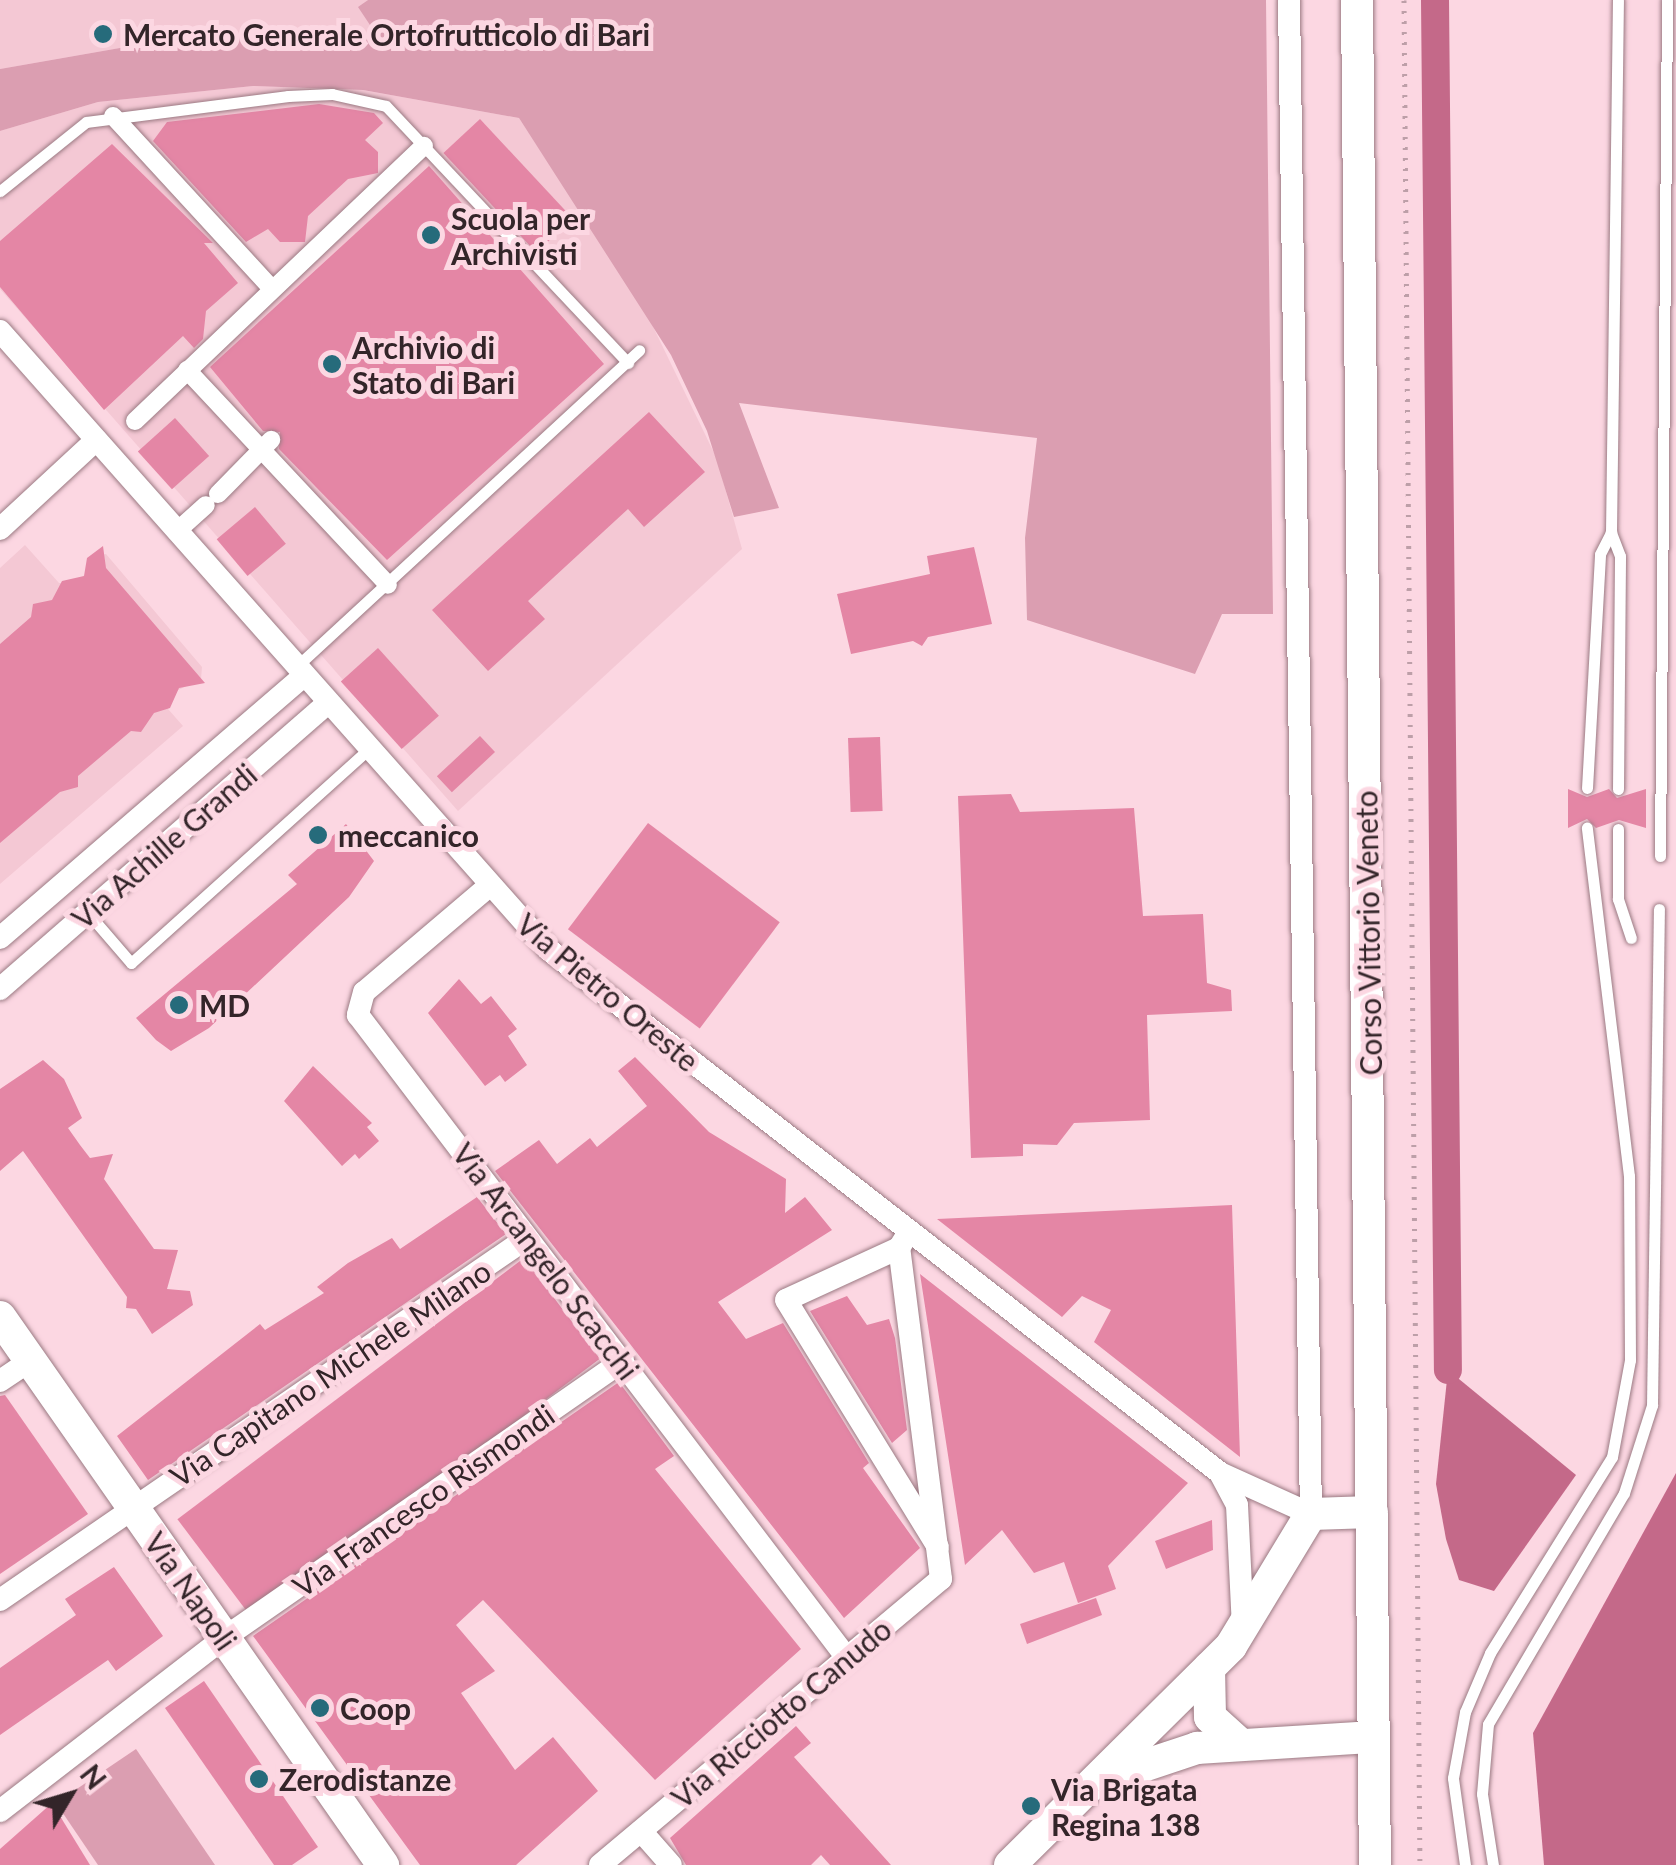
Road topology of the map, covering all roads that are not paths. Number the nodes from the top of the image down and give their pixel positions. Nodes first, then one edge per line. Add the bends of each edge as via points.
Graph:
1 (1289, 0) edge
2 (1357, 0) edge
3 (1618, 0) edge
4 (1666, 0) edge
5 (112, 116) junction
6 (424, 146) junction
7 (0, 191) edge
8 (270, 287) junction
9 (0, 331) edge
10 (640, 350) dead end
11 (628, 362) junction
12 (187, 370) junction
13 (134, 421) dead end
14 (96, 440) junction
15 (266, 446) junction
16 (0, 529) edge
17 (176, 532) junction
18 (1611, 532) junction
19 (388, 585) junction
20 (299, 671) junction
21 (328, 703) junction
22 (368, 749) junction
23 (1587, 788) dead end
24 (1618, 789) dead end
25 (1588, 828) dead end
26 (1618, 829) dead end
27 (1660, 856) dead end
28 (488, 887) junction
29 (1660, 910) dead end
30 (88, 913) junction
31 (0, 938) edge
32 (1631, 938) dead end
33 (0, 989) edge
34 (528, 1238) junction
35 (904, 1240) junction
36 (0, 1317) edge
37 (30, 1361) junction
38 (623, 1361) junction
39 (0, 1381) edge
40 (1220, 1474) junction
41 (133, 1508) junction
42 (1372, 1512) junction
43 (1311, 1514) junction
44 (940, 1550) junction
45 (0, 1600) edge
46 (1244, 1630) junction
47 (224, 1638) junction
48 (847, 1658) junction
49 (1209, 1668) junction
50 (1370, 1737) junction
51 (1238, 1742) junction
52 (1104, 1779) junction
53 (0, 1810) edge
54 (641, 1830) junction
55 (383, 1865) edge
56 (600, 1865) edge
57 (671, 1865) edge
58 (1010, 1865) edge
59 (1375, 1865) edge
60 (1465, 1865) edge
61 (1493, 1865) edge

1 - 43 street
2 - 42 main road, Corso Vittorio Veneto
3 - 18 lane
4 - 27 lane
5 - 6 lane via 332,94 386,106
5 - 7 lane via 86,122
5 - 8 street
6 - 8 street
6 - 11 lane
8 - 12 street
9 - 14 street, Via Pietro Oreste
10 - 11 lane
11 - 19 lane
12 - 13 street
12 - 15 street
14 - 16 street
14 - 17 street, Via Pietro Oreste
15 - 17 street
15 - 19 street
17 - 20 street, Via Pietro Oreste
18 - 23 lane via 1600,554
18 - 24 lane via 1620,556
19 - 20 lane
20 - 21 street, Via Pietro Oreste
20 - 31 street, Via Achille Grandi
21 - 22 street, Via Pietro Oreste
21 - 30 street, Via Achille Grandi
22 - 28 street, Via Pietro Oreste
22 - 30 lane via 131,962
25 - 60 lane via 1628,1176 1630,1360 1612,1457 1490,1653 1465,1712 1453,1778
26 - 32 lane via 1618,900
28 - 34 street, Via Arcangelo Scacchi via 364,992 358,1015
28 - 35 street, Via Pietro Oreste via 549,950
29 - 61 lane via 1652,1405 1624,1494 1488,1724 1482,1794
30 - 33 street, Via Achille Grandi
34 - 38 street, Via Arcangelo Scacchi
34 - 41 street, Via Capitano Michele Milano
35 - 40 street, Via Pietro Oreste
35 - 44 street
35 - 44 street via 786,1300
36 - 37 main road, Via Napoli
37 - 39 street
37 - 41 main road, Via Napoli
38 - 47 street, Via Francesco Rismondi
38 - 48 street, Via Arcangelo Scacchi
40 - 43 street, Via Pietro Oreste
40 - 46 street via 1237,1505
41 - 45 street, Via Capitano Michele Milano
41 - 47 main road, Via Napoli
42 - 43 main road
42 - 50 main road, Corso Vittorio Veneto
43 - 46 main road
44 - 48 street, Via Ricciotto Canudo via 941,1578
46 - 49 main road
47 - 53 street, Via Francesco Rismondi
47 - 55 main road, Via Napoli
48 - 54 street, Via Ricciotto Canudo
49 - 51 main road via 1210,1717
49 - 52 main road
50 - 51 main road
50 - 59 main road, Corso Vittorio Veneto
51 - 52 main road
52 - 58 main road
54 - 56 street, Via Ricciotto Canudo
54 - 57 street

